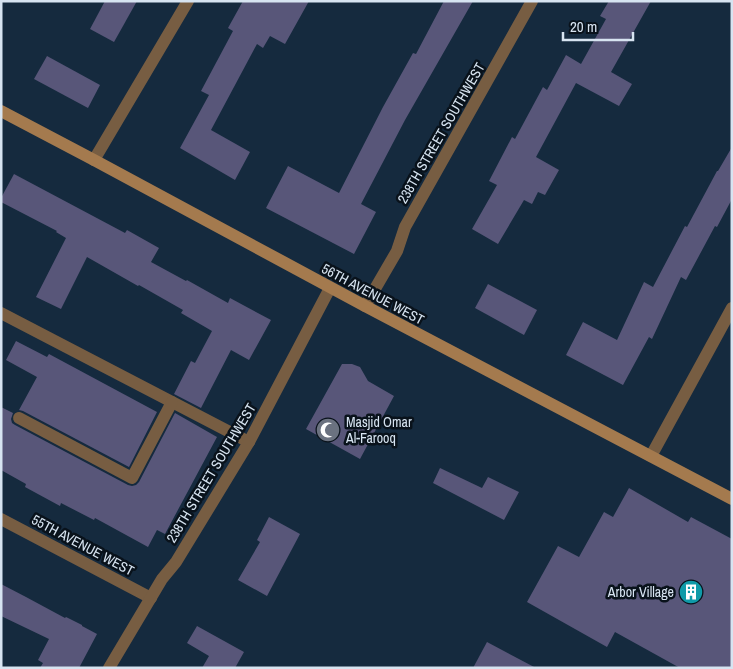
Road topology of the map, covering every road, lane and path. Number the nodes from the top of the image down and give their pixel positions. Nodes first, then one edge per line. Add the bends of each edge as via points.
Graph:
1 (188, 1) edge
2 (532, 1) edge
3 (1, 112) edge
4 (94, 160) junction
5 (330, 288) junction
6 (365, 306) junction
7 (732, 308) edge
8 (1, 313) edge
9 (172, 402) junction
10 (19, 418) dead end
11 (249, 442) junction
12 (650, 456) junction
13 (732, 499) edge
14 (1, 519) edge
15 (151, 598) junction
16 (109, 668) edge

1 - 4 street
2 - 6 street, 238TH STREET SOUTHWEST via 405,226 397,251
3 - 4 main road, 56TH AVENUE WEST
4 - 5 main road, 56TH AVENUE WEST
5 - 6 main road, 56TH AVENUE WEST
5 - 11 street, 238TH STREET SOUTHWEST
6 - 12 main road, 56TH AVENUE WEST
7 - 12 street
8 - 9 street
9 - 10 street via 132,478
9 - 11 street
11 - 15 street, 238TH STREET SOUTHWEST
12 - 13 main road, 56TH AVENUE WEST
14 - 15 street, 55TH AVENUE WEST
15 - 16 street, 238TH STREET SOUTHWEST

